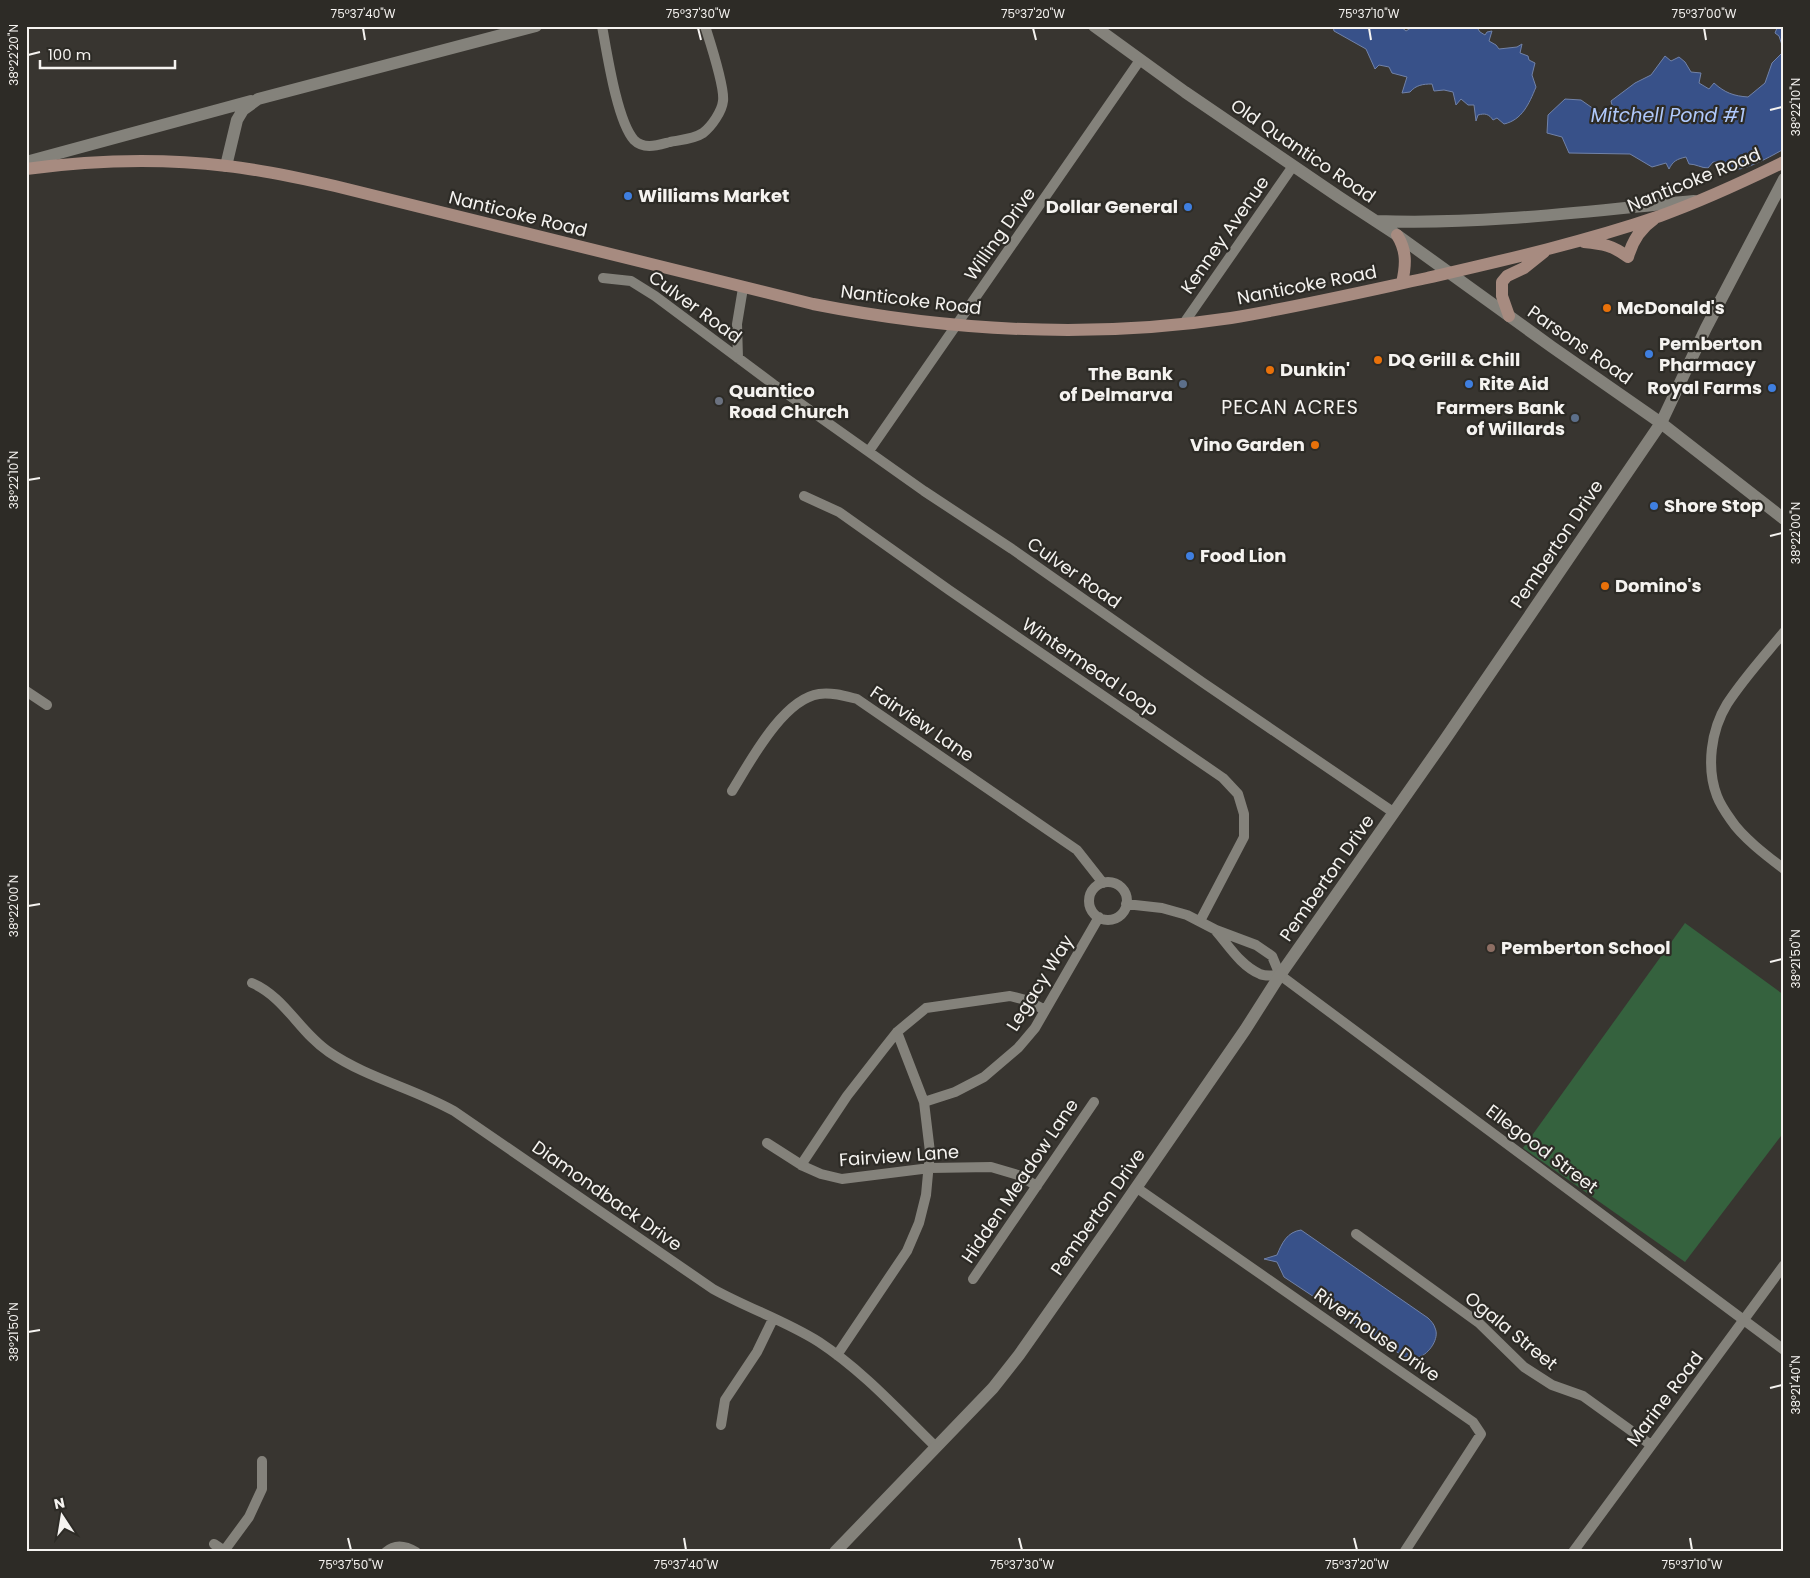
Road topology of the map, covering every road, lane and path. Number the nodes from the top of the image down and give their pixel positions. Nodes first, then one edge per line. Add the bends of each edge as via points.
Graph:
1 (536, 26) edge
2 (602, 26) edge
3 (705, 26) edge
4 (1094, 26) edge
5 (1140, 60) junction
6 (258, 99) junction
7 (26, 162) edge
8 (1784, 162) edge
9 (226, 166) junction
10 (1293, 166) junction
11 (26, 169) edge
12 (1784, 179) edge
13 (1699, 201) junction
14 (1661, 215) junction
15 (1376, 221) junction
16 (1398, 235) junction
17 (1574, 242) junction
18 (1549, 248) junction
19 (1450, 272) junction
20 (603, 278) dead end
21 (1402, 283) junction
22 (743, 288) junction
23 (1509, 316) junction
24 (1184, 323) junction
25 (956, 324) junction
26 (738, 358) junction
27 (1662, 423) junction
28 (869, 451) junction
29 (804, 496) dead end
30 (1784, 519) edge
31 (1784, 632) edge
32 (26, 691) edge
33 (46, 705) dead end
34 (732, 791) dead end
35 (1393, 812) junction
36 (1784, 869) edge
37 (1103, 882) junction
38 (1126, 904) junction
39 (1099, 918) junction
40 (1200, 921) junction
41 (1216, 930) junction
42 (1280, 975) junction
43 (252, 984) dead end
44 (1045, 1010) junction
45 (897, 1032) junction
46 (924, 1102) junction
47 (1094, 1102) dead end
48 (767, 1143) dead end
49 (801, 1165) junction
50 (930, 1168) junction
51 (1037, 1186) junction
52 (1136, 1188) junction
53 (1356, 1234) dead end
54 (1784, 1265) edge
55 (973, 1279) dead end
56 (772, 1319) junction
57 (1744, 1319) junction
58 (1784, 1350) edge
59 (838, 1355) junction
60 (721, 1425) dead end
61 (1651, 1445) junction
62 (936, 1447) junction
63 (262, 1461) dead end
64 (214, 1544) dead end
65 (225, 1551) edge
66 (1405, 1551) edge
67 (386, 1552) edge
68 (416, 1552) edge
69 (834, 1552) edge
70 (1573, 1552) edge

1 - 6 street
2 - 3 street via 613,83 627,129 635,141 645,146 703,133 718,114 724,99
4 - 5 street, Old Quantico Road
5 - 10 street, Old Quantico Road
5 - 25 street, Willing Drive
6 - 7 street
6 - 9 street via 243,110 237,120
8 - 13 main road, Nanticoke Road
9 - 11 main road, Nanticoke Road via 126,161
9 - 22 main road, Nanticoke Road via 335,186
10 - 15 street, Old Quantico Road
10 - 24 street, Kenney Avenue
12 - 27 street, Pemberton Drive via 1706,328
13 - 14 main road, Nanticoke Road
13 - 15 street, Old Quantico Road via 1456,221
14 - 17 main road, Nanticoke Road
14 - 17 main road via 1638,235 1628,257 1603,244
15 - 16 street, Parsons Road
16 - 19 street, Parsons Road
16 - 21 main road via 1403,244 1406,266
17 - 18 main road, Nanticoke Road
18 - 19 main road, Nanticoke Road
18 - 23 main road via 1502,282 1502,296
19 - 21 main road, Nanticoke Road
19 - 23 street, Parsons Road
20 - 26 street, Culver Road via 631,281
21 - 24 main road, Nanticoke Road via 1257,313
22 - 25 main road, Nanticoke Road via 842,310
22 - 26 street, Culver Road via 737,324
23 - 27 street, Parsons Road
24 - 25 main road, Nanticoke Road via 1061,330
25 - 28 street, Willing Drive
26 - 28 street, Culver Road
27 - 30 street, Parsons Road
27 - 35 street, Pemberton Drive
28 - 35 street, Culver Road
29 - 40 street, Wintermead Loop via 839,512 1224,778 1238,794 1244,814 1244,837
31 - 36 street via 1727,704 1712,751 1717,796 1732,821
32 - 33 street
34 - 37 street, Fairview Lane via 771,732 793,706 818,694 839,694 857,699 1070,845
35 - 42 street, Pemberton Drive
37 - 38 street via 1112,882 1121,888
37 - 39 street via 1092,890 1089,899
38 - 39 street via 1116,917
38 - 40 street via 1162,908
39 - 44 street, Legacy Way
40 - 41 street
41 - 42 street via 1261,948 1272,956
41 - 42 street via 1239,959 1252,969 1262,975
42 - 52 street, Pemberton Drive
42 - 57 street, Ellegood Street
43 - 56 street, Diamondback Drive via 272,995 327,1052 454,1111 713,1289
44 - 45 street via 1010,996 956,1003 926,1008
44 - 46 street, Legacy Way via 1027,1038 996,1068 955,1092
45 - 46 street
45 - 49 street via 846,1096
46 - 50 street via 930,1138
47 - 51 street, Hidden Meadow Lane
48 - 49 street, Fairview Lane
49 - 50 street, Fairview Lane via 842,1179
50 - 51 street, Fairview Lane via 991,1167 1018,1175
50 - 59 street via 913,1239
51 - 55 street, Hidden Meadow Lane
52 - 62 street, Pemberton Drive via 1017,1358
52 - 66 street, Riverhouse Drive via 1478,1427 1480,1434
53 - 61 street, Ogala Street via 1479,1323 1524,1367 1552,1385 1583,1396
54 - 57 street, Marine Road
56 - 59 street, Diamondback Drive via 802,1332
56 - 60 street via 757,1352 725,1400
57 - 58 street, Ellegood Street
57 - 61 street, Marine Road
59 - 62 street, Diamondback Drive via 869,1380
61 - 70 street, Marine Road
62 - 69 street, Pemberton Drive
63 - 65 street via 262,1489 249,1517
64 - 65 street
67 - 68 street via 403,1546

